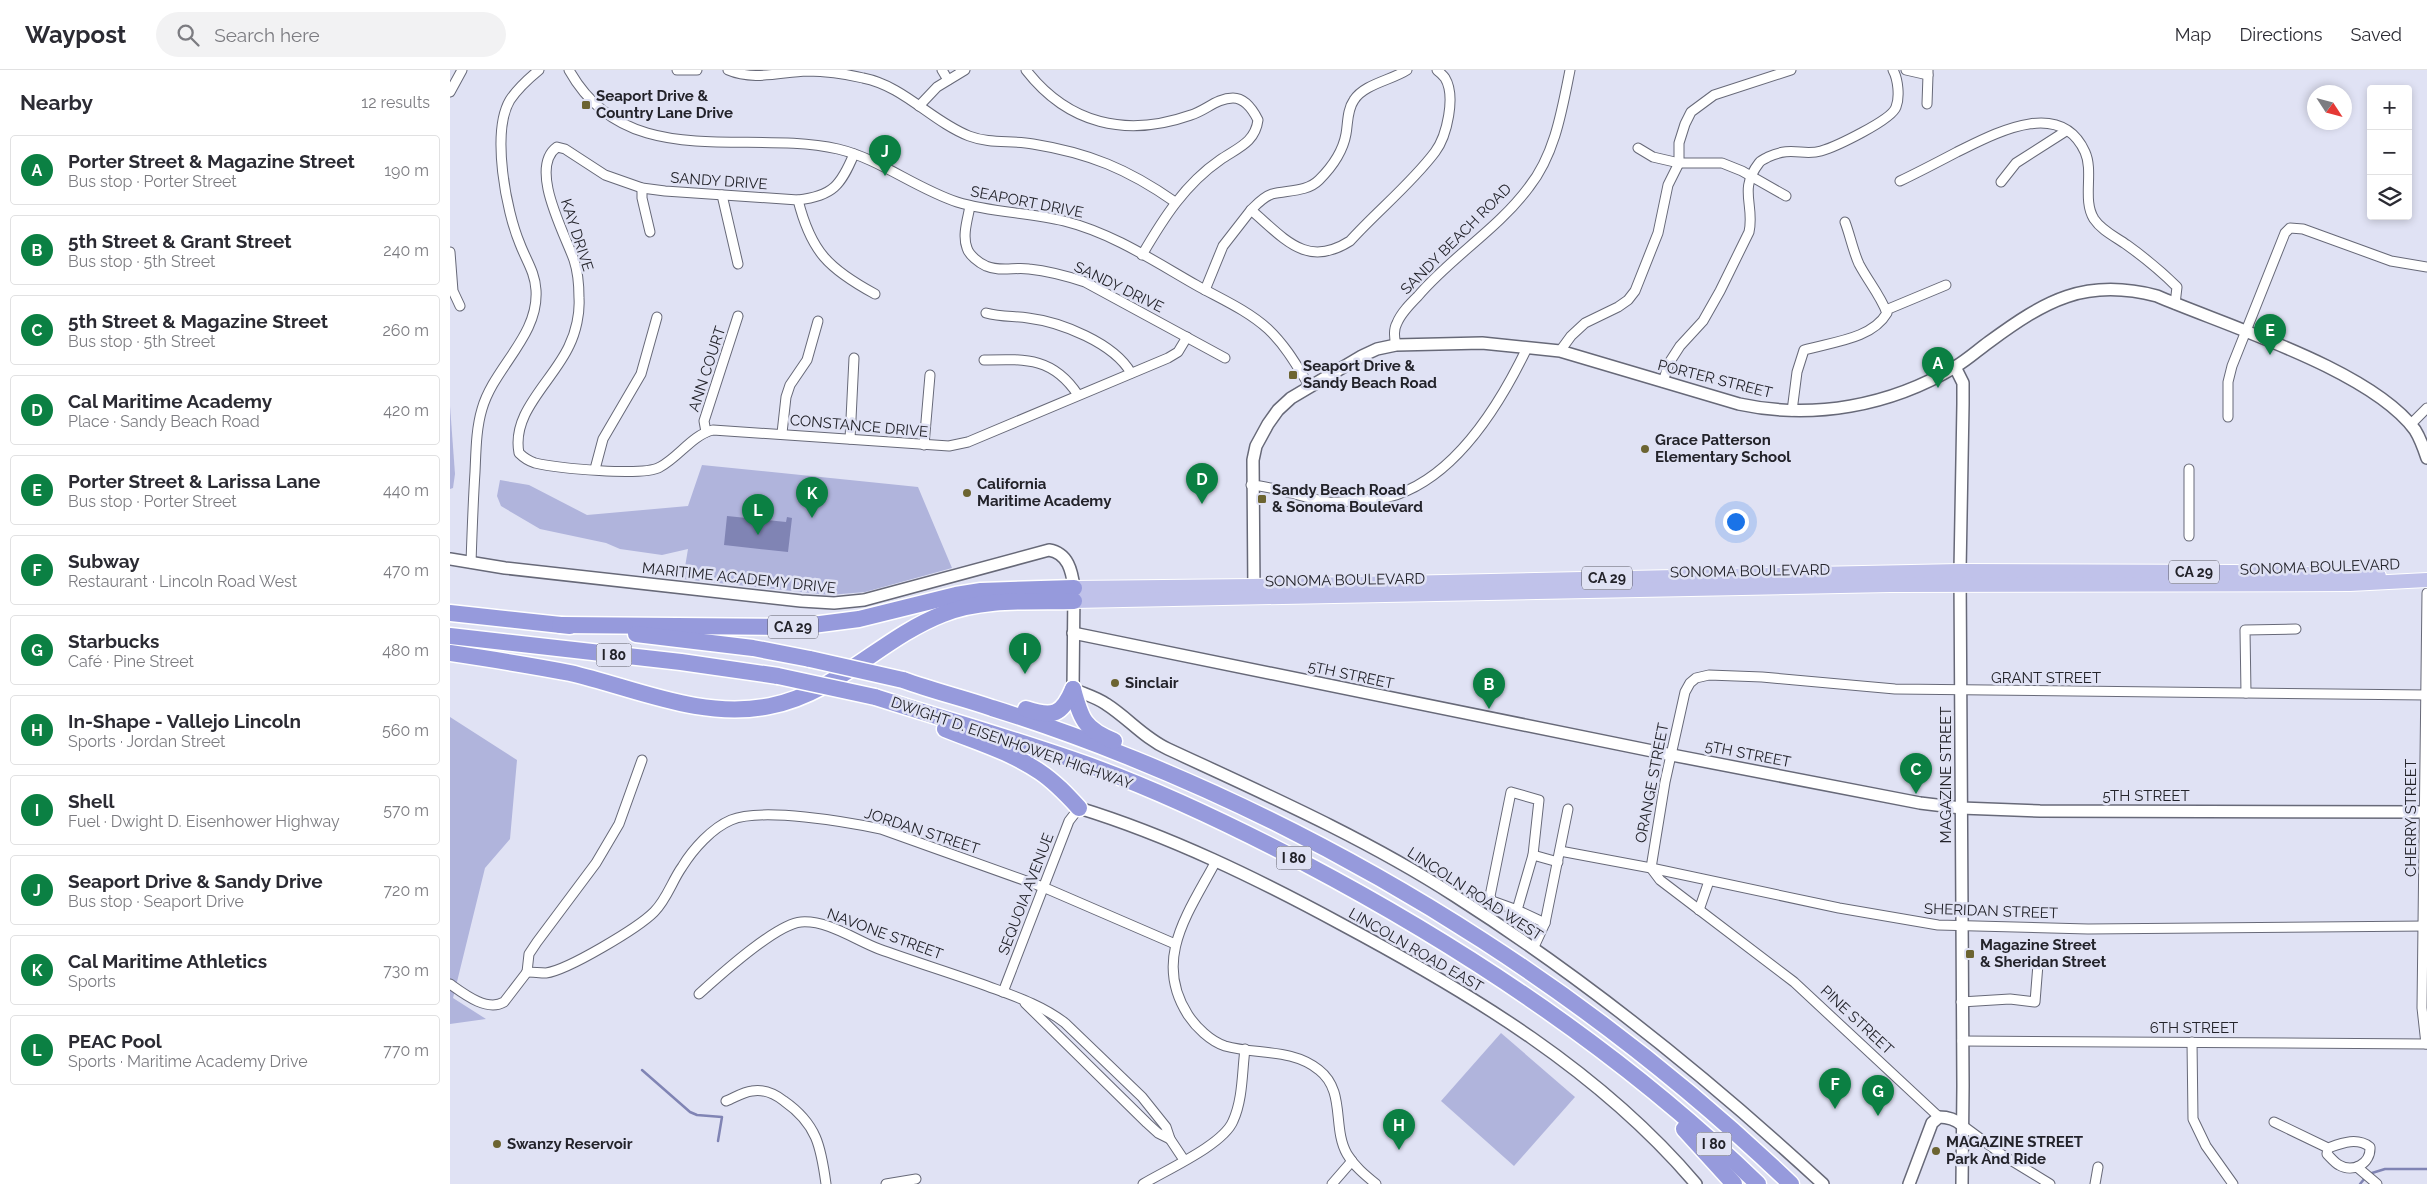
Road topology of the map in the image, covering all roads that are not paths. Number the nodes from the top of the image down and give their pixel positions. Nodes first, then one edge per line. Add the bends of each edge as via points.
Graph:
1 (462, 70) edge
2 (539, 70) edge
3 (569, 70) edge
4 (677, 70) edge
5 (697, 70) edge
6 (728, 70) edge
7 (942, 70) edge
8 (964, 70) edge
9 (1026, 70) edge
10 (1407, 70) edge
11 (1437, 70) edge
12 (1570, 70) edge
13 (1791, 70) edge
14 (1893, 70) edge
15 (1906, 70) edge
16 (1928, 72) edge
17 (948, 80) junction
18 (450, 92) edge
19 (1927, 104) dead end
20 (919, 106) junction
21 (2066, 131) junction
22 (1638, 148) dead end
23 (854, 154) junction
24 (1679, 163) junction
25 (1751, 176) junction
26 (620, 181) joint
27 (1900, 181) dead end
28 (2001, 182) dead end
29 (642, 188) junction
30 (722, 195) junction
31 (1786, 196) dead end
32 (798, 200) junction
33 (1175, 202) junction
34 (970, 206) junction
35 (1250, 210) junction
36 (1845, 222) dead end
37 (650, 232) dead end
38 (450, 252) edge
39 (1142, 255) junction
40 (738, 264) dead end
41 (2427, 267) edge
42 (1946, 285) dead end
43 (1205, 290) junction
44 (875, 294) dead end
45 (2175, 304) junction
46 (460, 306) dead end
47 (1886, 310) junction
48 (986, 313) dead end
49 (738, 316) dead end
50 (657, 317) dead end
51 (818, 321) dead end
52 (2246, 332) junction
53 (1187, 337) junction
54 (1396, 345) junction
55 (1527, 348) junction
56 (1560, 351) junction
57 (854, 358) dead end
58 (1225, 358) dead end
59 (984, 360) dead end
60 (1955, 367) junction
61 (1131, 373) junction
62 (930, 375) dead end
63 (1663, 382) junction
64 (1310, 387) junction
65 (1078, 395) junction
66 (2427, 408) edge
67 (1792, 411) junction
68 (2228, 416) dead end
69 (2410, 424) junction
70 (706, 432) junction
71 (782, 433) junction
72 (850, 439) junction
73 (924, 445) junction
74 (2427, 458) edge
75 (595, 469) junction
76 (2189, 469) dead end
77 (1251, 485) junction
78 (2189, 536) dead end
79 (450, 559) edge
80 (470, 563) junction
81 (1960, 578) junction
82 (1254, 592) junction
83 (2427, 593) edge
84 (1074, 594) junction
85 (450, 613) edge
86 (560, 625) junction
87 (2296, 629) dead end
88 (1073, 633) junction
89 (450, 636) edge
90 (450, 653) edge
91 (1073, 689) junction
92 (931, 690) junction
93 (1960, 691) junction
94 (2246, 693) junction
95 (2426, 695) edge
96 (875, 697) junction
97 (1682, 705) joint
98 (1672, 755) junction
99 (642, 760) dead end
100 (1235, 804) junction
101 (1079, 808) junction
102 (1961, 808) junction
103 (1568, 809) dead end
104 (2426, 812) edge
105 (1560, 851) junction
106 (1533, 855) junction
107 (1216, 862) junction
108 (1558, 862) junction
109 (1651, 868) junction
110 (1709, 881) junction
111 (1043, 887) junction
112 (1517, 910) junction
113 (1699, 910) junction
114 (1545, 923) junction
115 (1961, 926) junction
116 (2425, 926) edge
117 (1175, 944) junction
118 (1533, 949) junction
119 (2038, 964) dead end
120 (527, 972) junction
121 (450, 984) edge
122 (1003, 992) junction
123 (700, 994) dead end
124 (1020, 998) junction
125 (1962, 1002) junction
126 (1962, 1041) junction
127 (2192, 1042) junction
128 (2427, 1044) edge
129 (1245, 1049) junction
130 (726, 1101) dead end
131 (1668, 1104) junction
132 (1939, 1117) junction
133 (2274, 1122) dead end
134 (1962, 1125) junction
135 (1170, 1139) junction
136 (2328, 1148) junction
137 (1184, 1160) junction
138 (1352, 1161) junction
139 (2357, 1166) junction
140 (2098, 1167) dead end
141 (916, 1179) dead end
142 (826, 1184) edge
143 (886, 1184) edge
144 (1143, 1184) edge
145 (1332, 1184) edge
146 (1376, 1184) edge
147 (1696, 1184) edge
148 (1734, 1184) edge
149 (1758, 1184) edge
150 (1791, 1184) edge
151 (1823, 1184) edge
152 (1909, 1184) edge
153 (1962, 1184) edge
154 (2048, 1184) edge
155 (2095, 1184) edge
156 (2233, 1184) edge
157 (2377, 1184) edge

1 - 18 street
2 - 80 street via 523,83 510,101 505,114 502,153 504,189 520,244 533,272 535,303 525,334 492,384 478,423
3 - 23 street, SEAPORT DRIVE via 597,106 639,131 689,141 814,146
4 - 5 street
6 - 20 street via 749,76 809,71 864,78 901,92
7 - 17 street
8 - 17 street
9 - 33 street via 1046,94 1072,111 1092,120 1119,125 1151,125 1170,121 1234,98 1248,106 1258,120 1253,136 1210,168
10 - 35 street via 1362,92 1354,100 1349,110 1343,147 1318,181 1308,187 1271,194
11 - 35 street via 1445,78 1450,109 1446,129 1436,150 1350,241 1324,254 1300,249
12 - 54 street, SANDY BEACH ROAD via 1557,127 1539,173 1510,209 1428,284 1401,315 1394,336
13 - 24 street via 1728,90 1703,102 1691,112 1685,124 1679,144
14 - 25 street via 1898,91 1896,108 1887,118 1819,152 1780,152 1760,161
15 - 16 street
16 - 19 street
17 - 20 street
20 - 33 street via 969,136 1024,142 1090,156 1136,178
21 - 27 street via 2037,122 2015,126
21 - 28 street via 2016,163
21 - 45 street via 2076,138 2085,152 2090,209 2094,219 2177,287
22 - 24 street via 1653,157
23 - 32 street, SANDY DRIVE via 838,186 816,198
23 - 34 street, SEAPORT DRIVE
24 - 25 street via 1722,163
24 - 56 street via 1668,185 1658,234 1635,291 1618,307 1585,323
25 - 31 street
25 - 63 street via 1747,186 1749,232 1720,292 1703,321 1680,346
26 - 29 street, SANDY DRIVE
26 - 75 street, KAY DRIVE via 565,149 557,147 548,158 546,168 550,196 577,274 579,311 570,346 528,410 518,432 519,453 534,463
29 - 30 street, SANDY DRIVE
29 - 37 street
30 - 32 street, SANDY DRIVE
30 - 40 street
32 - 44 street via 818,251 846,278
33 - 39 street
34 - 39 street, SEAPORT DRIVE via 1066,221 1114,239
34 - 53 street, SANDY DRIVE via 965,236 967,248 985,266 1064,275 1104,292
35 - 43 street via 1223,246
36 - 47 street via 1858,261
38 - 46 street via 453,291
39 - 43 street, SEAPORT DRIVE
41 - 52 street via 2391,261 2303,229 2290,228 2285,233
42 - 47 street
43 - 64 street, SEAPORT DRIVE via 1250,314 1266,328 1287,350
45 - 52 street, PORTER STREET
45 - 60 street, PORTER STREET via 2133,290 2090,290 2059,299 2020,319
47 - 67 street via 1881,323 1863,334 1804,350 1797,372
48 - 61 street via 1064,326 1117,355
49 - 70 street, ANN COURT via 704,421
50 - 75 street via 641,374 603,439
51 - 71 street via 807,360 786,397
52 - 68 street via 2228,382
52 - 69 street, PORTER STREET via 2335,370 2375,395
53 - 58 street, SANDY DRIVE
53 - 61 street, CONSTANCE DRIVE via 1178,352
54 - 55 street, PORTER STREET via 1482,343
54 - 64 street via 1362,356
55 - 56 street, PORTER STREET
55 - 77 street via 1506,387 1467,445 1417,486 1389,498 1329,502
56 - 63 street, PORTER STREET
57 - 72 street
59 - 65 street via 1025,359 1043,365 1060,373
60 - 67 street, PORTER STREET via 1890,396 1851,407
60 - 81 street, MAGAZINE STREET via 1962,382
61 - 65 street, CONSTANCE DRIVE
62 - 73 street
63 - 67 street, PORTER STREET via 1739,404
64 - 77 street via 1291,398 1268,424 1252,460
65 - 73 street, CONSTANCE DRIVE via 968,442 949,446
66 - 69 street
69 - 74 street, PORTER STREET
70 - 71 street, CONSTANCE DRIVE
70 - 75 street via 659,468 635,473
71 - 72 street, CONSTANCE DRIVE
72 - 73 street, CONSTANCE DRIVE
76 - 78 street
77 - 82 street
79 - 80 street, MARITIME ACADEMY DRIVE
80 - 84 street, MARITIME ACADEMY DRIVE via 834,603 864,600 1049,550 1058,552 1066,560 1072,571
81 - 81 main road, SONOMA BOULEVARD / CA 29 via 2321,585 2427,580 2350,573
81 - 82 main road, SONOMA BOULEVARD / CA 29
81 - 93 street, MAGAZINE STREET
82 - 84 main road, SONOMA BOULEVARD / CA 29
83 - 95 street, CHERRY STREET
84 - 86 highway, CA 29 via 981,591 859,619 797,627
84 - 88 street, MARITIME ACADEMY DRIVE
84 - 90 highway, CA 29 via 998,603 943,614 907,632 810,694 747,710 695,707 571,674
85 - 86 highway, DWIGHT D. EISENHOWER HIGHWAY / I 80
86 - 92 highway, DWIGHT D. EISENHOWER HIGHWAY / I 80, bridge via 753,648 903,680
87 - 94 street via 2245,630
88 - 91 street, MARITIME ACADEMY DRIVE
88 - 98 street, 5TH STREET
89 - 96 highway, DWIGHT D. EISENHOWER HIGHWAY / I 80, bridge via 681,662 778,676
91 - 92 highway via 1064,707 1048,714 987,696
91 - 100 highway via 1080,716 1093,732 1189,773
91 - 118 street, LINCOLN ROAD WEST via 1106,704 1156,743 1277,799 1399,863 1454,895
92 - 100 highway, DWIGHT D. EISENHOWER HIGHWAY / I 80 via 1060,731
93 - 94 street, GRANT STREET
93 - 97 street, GRANT STREET via 1710,675 1690,683
93 - 102 street, MAGAZINE STREET
94 - 95 street, GRANT STREET
95 - 104 street, CHERRY STREET
96 - 101 highway via 910,716 1028,764
96 - 131 highway, DWIGHT D. EISENHOWER HIGHWAY / I 80 via 1100,770 1267,844 1369,899 1485,970 1600,1051
97 - 98 street, ORANGE STREET
98 - 102 street, 5TH STREET
98 - 109 street, ORANGE STREET
99 - 120 street via 619,824 596,863 536,942 529,954
100 - 150 highway, DWIGHT D. EISENHOWER HIGHWAY / I 80 via 1384,881 1526,970 1660,1069
101 - 107 street, LINCOLN ROAD EAST via 1109,817
101 - 111 street, SEQUOIA AVENUE via 1069,821
102 - 104 street, 5TH STREET
102 - 115 street, MAGAZINE STREET
103 - 105 street
104 - 116 street, CHERRY STREET
105 - 108 street
105 - 109 street, SHERIDAN STREET
106 - 108 street
106 - 112 street
106 - 112 street via 1539,800 1511,792 1490,896 1492,901
107 - 117 street
107 - 147 street, LINCOLN ROAD EAST via 1287,895 1410,961 1542,1044 1646,1128
108 - 114 street
109 - 110 street, SHERIDAN STREET
109 - 113 street, PINE STREET via 1660,880
110 - 113 street
110 - 115 street, SHERIDAN STREET via 1921,923
111 - 117 street, JORDAN STREET
111 - 120 street, JORDAN STREET via 881,829 810,818 747,817 732,820 701,843 682,866 654,912 633,927 568,965 546,972
111 - 122 street, SEQUOIA AVENUE
112 - 114 street
113 - 132 street, PINE STREET via 1794,982
114 - 118 street
115 - 116 street, SHERIDAN STREET
115 - 125 street, MAGAZINE STREET
116 - 128 street, CHERRY STREET via 2422,1008
117 - 129 street via 1171,966 1174,984 1179,1001 1192,1021 1224,1046
118 - 151 street, LINCOLN ROAD WEST via 1598,994 1686,1064
119 - 125 street via 2035,1002 2010,999
120 - 121 street via 499,1005 489,1005
122 - 123 street, NAVONE STREET via 878,948 824,925 801,922 772,936 730,966
122 - 124 street, NAVONE STREET
124 - 135 street, NAVONE STREET via 1147,1123
124 - 135 street, NAVONE STREET via 1066,1023 1142,1097 1166,1127
125 - 126 street, MAGAZINE STREET
126 - 127 street, 6TH STREET
126 - 134 street, MAGAZINE STREET
127 - 128 street, 6TH STREET
127 - 156 street via 2193,1119 2206,1146
129 - 137 street via 1238,1107 1233,1122 1213,1144
129 - 138 street via 1294,1057 1320,1070 1335,1092 1338,1129
130 - 142 street via 760,1090 776,1095 797,1110 818,1141
131 - 148 highway via 1688,1134
131 - 149 highway, DWIGHT D. EISENHOWER HIGHWAY / I 80
132 - 134 street, PINE STREET
132 - 152 street via 1927,1131
133 - 136 street
134 - 153 street, MAGAZINE STREET
134 - 154 street, PINE STREET
135 - 137 street, NAVONE STREET
136 - 139 street via 2327,1154 2338,1165 2347,1168
136 - 139 street via 2346,1142 2364,1143 2370,1147 2368,1160
137 - 144 street
138 - 145 street
138 - 146 street
139 - 157 street
140 - 155 street
141 - 143 street

